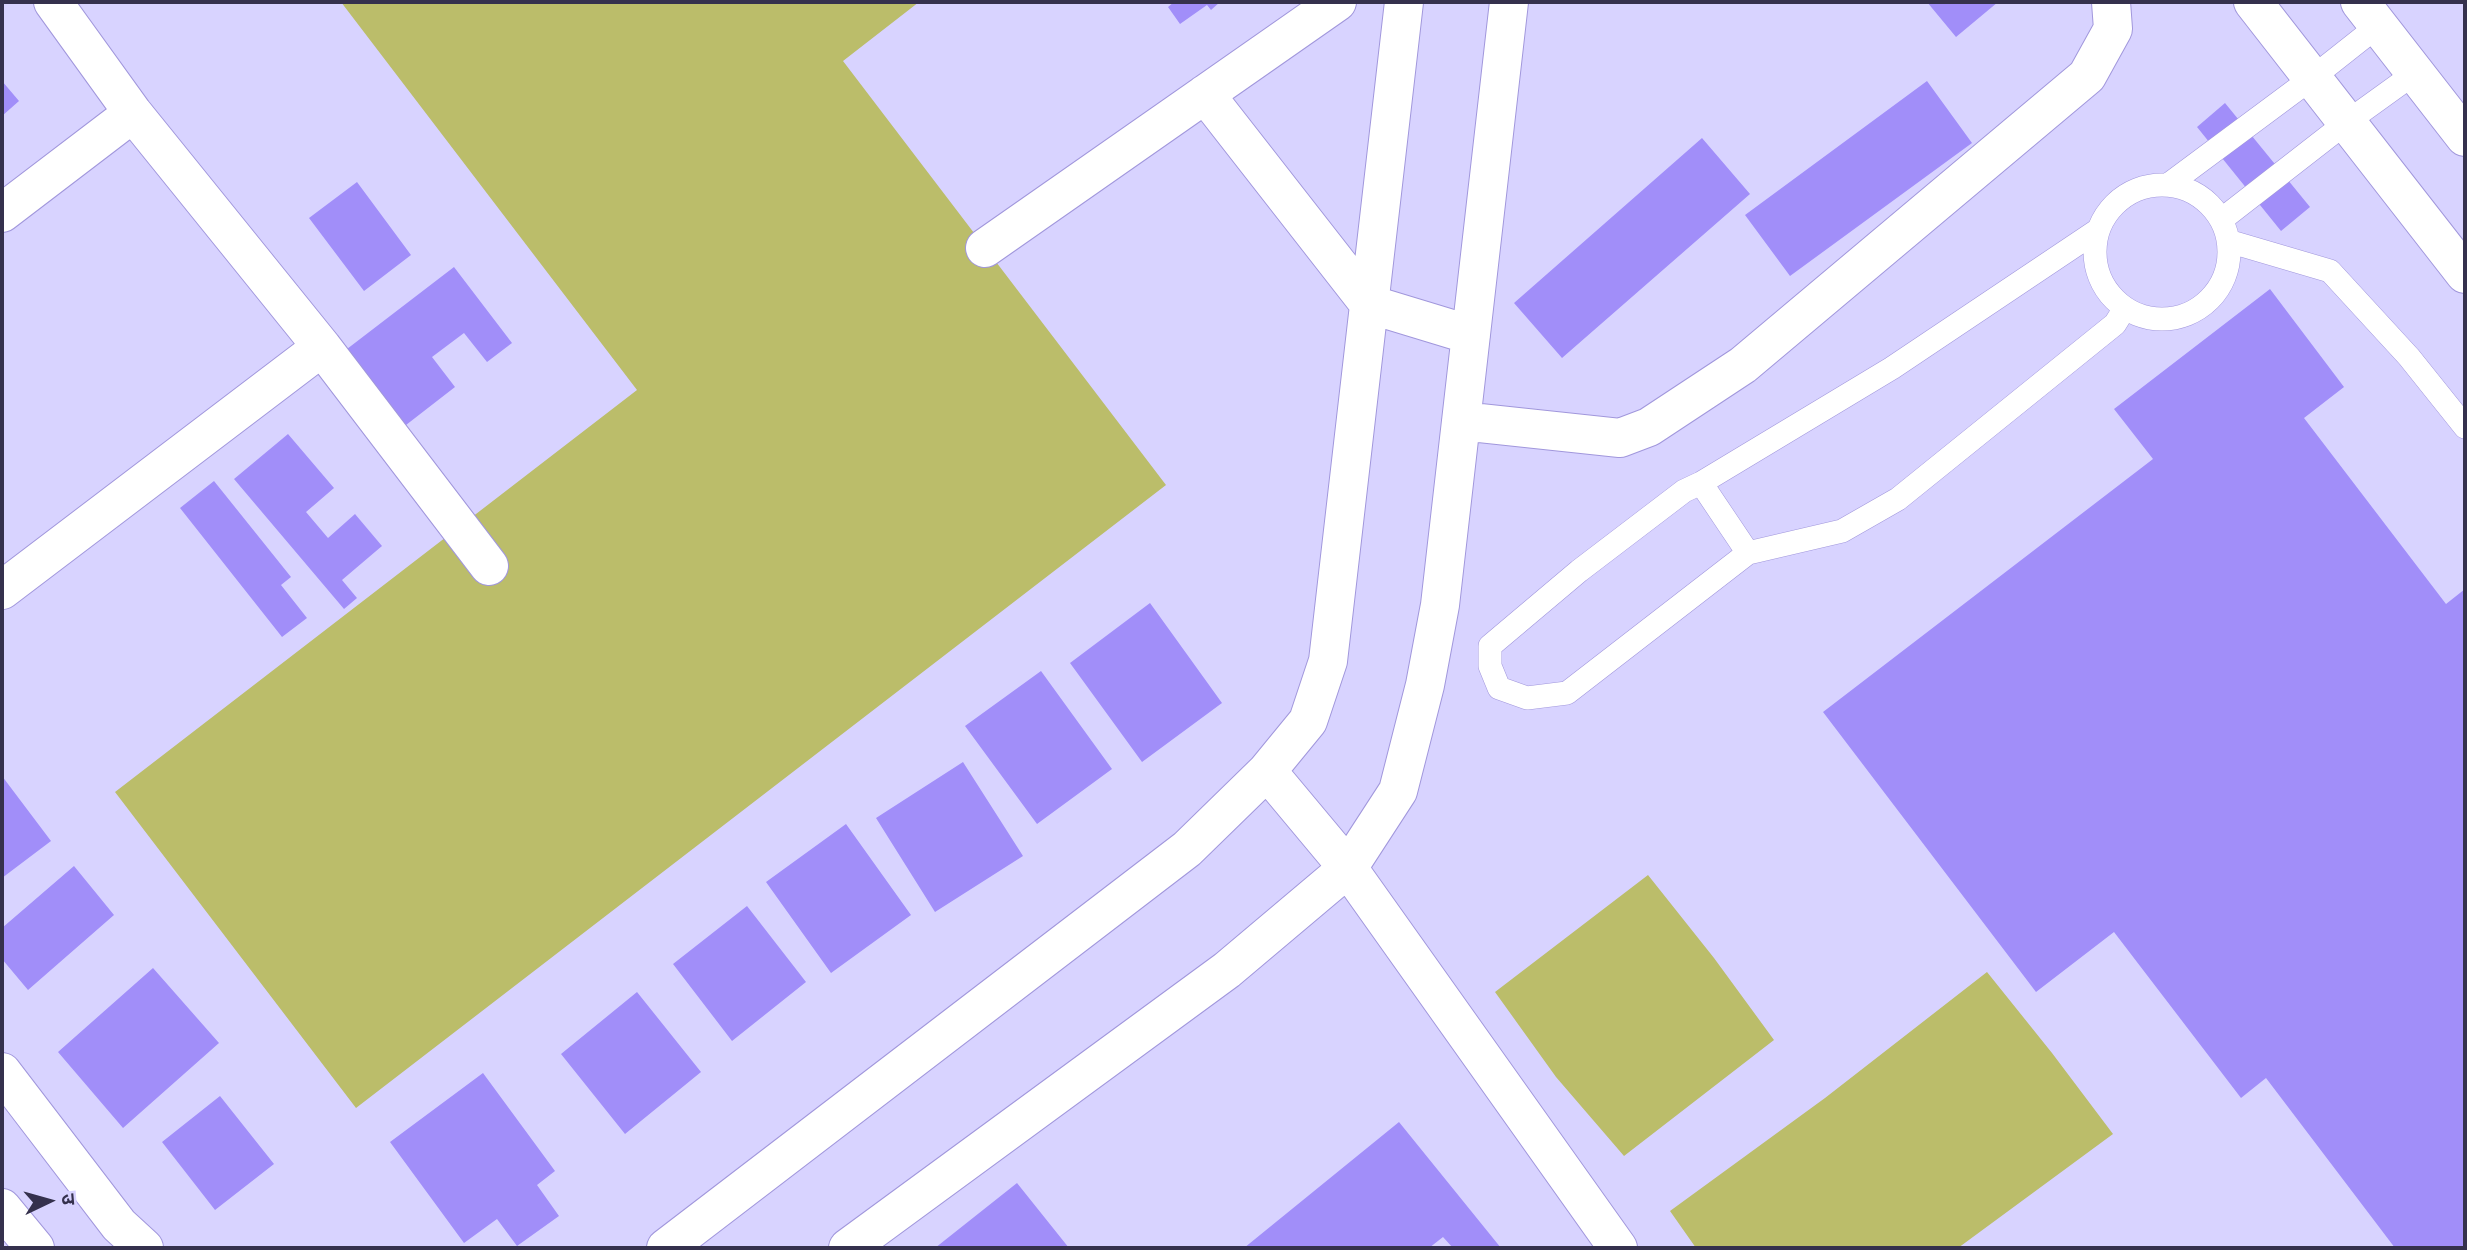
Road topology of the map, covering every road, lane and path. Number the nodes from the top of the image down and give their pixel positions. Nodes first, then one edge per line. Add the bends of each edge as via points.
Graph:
1 (53, 2) edge
2 (1337, 2) edge
3 (1404, 2) edge
4 (1509, 2) edge
5 (2111, 2) edge
6 (2253, 2) edge
7 (2369, 14) edge
8 (2415, 73) junction
9 (2312, 78) junction
10 (1205, 94) junction
11 (133, 113) junction
12 (2347, 122) junction
13 (2465, 137) edge
14 (2168, 185) junction
15 (2, 213) edge
16 (2098, 230) junction
17 (2225, 231) junction
18 (985, 248) dead end
19 (2465, 274) edge
20 (1369, 304) junction
21 (2125, 308) junction
22 (1471, 334) junction
23 (322, 347) junction
24 (1461, 421) junction
25 (2465, 427) edge
26 (1702, 483) junction
27 (1748, 553) junction
28 (489, 566) dead end
29 (2, 590) edge
30 (1267, 771) junction
31 (1348, 868) junction
32 (2, 1072) edge
33 (2, 1208) edge
34 (35, 1248) edge
35 (144, 1248) edge
36 (666, 1248) edge
37 (848, 1248) edge
38 (1618, 1248) edge

1 - 11 street
2 - 10 street
3 - 20 street
4 - 22 street
5 - 24 street via 2113,29 2087,76 1743,365 1649,426 1620,438
6 - 9 street
7 - 8 street
7 - 9 lane
8 - 12 lane
8 - 13 street
9 - 12 street
9 - 14 lane
10 - 18 street
10 - 20 street
11 - 15 street
11 - 23 street
12 - 17 lane
12 - 19 street
14 - 16 lane via 2145,187 2125,196
14 - 17 lane via 2189,190 2207,202
16 - 21 lane via 2099,274 2109,294
16 - 26 lane via 1892,368
17 - 21 lane via 2228,263 2221,284 2207,302 2168,320 2145,318
17 - 25 lane via 2330,271
20 - 22 street
20 - 30 street via 1328,661 1308,721
21 - 27 lane via 2115,324 1898,499 1842,531
22 - 24 street
23 - 28 street
23 - 29 street
24 - 31 street via 1440,605 1419,711 1398,792
26 - 27 lane
26 - 27 lane via 1684,491 1490,646 1490,666 1499,688 1527,698 1567,693
30 - 31 street
30 - 36 street via 1187,849
31 - 37 street via 1227,970
31 - 38 street
32 - 35 street via 119,1225
33 - 34 street

